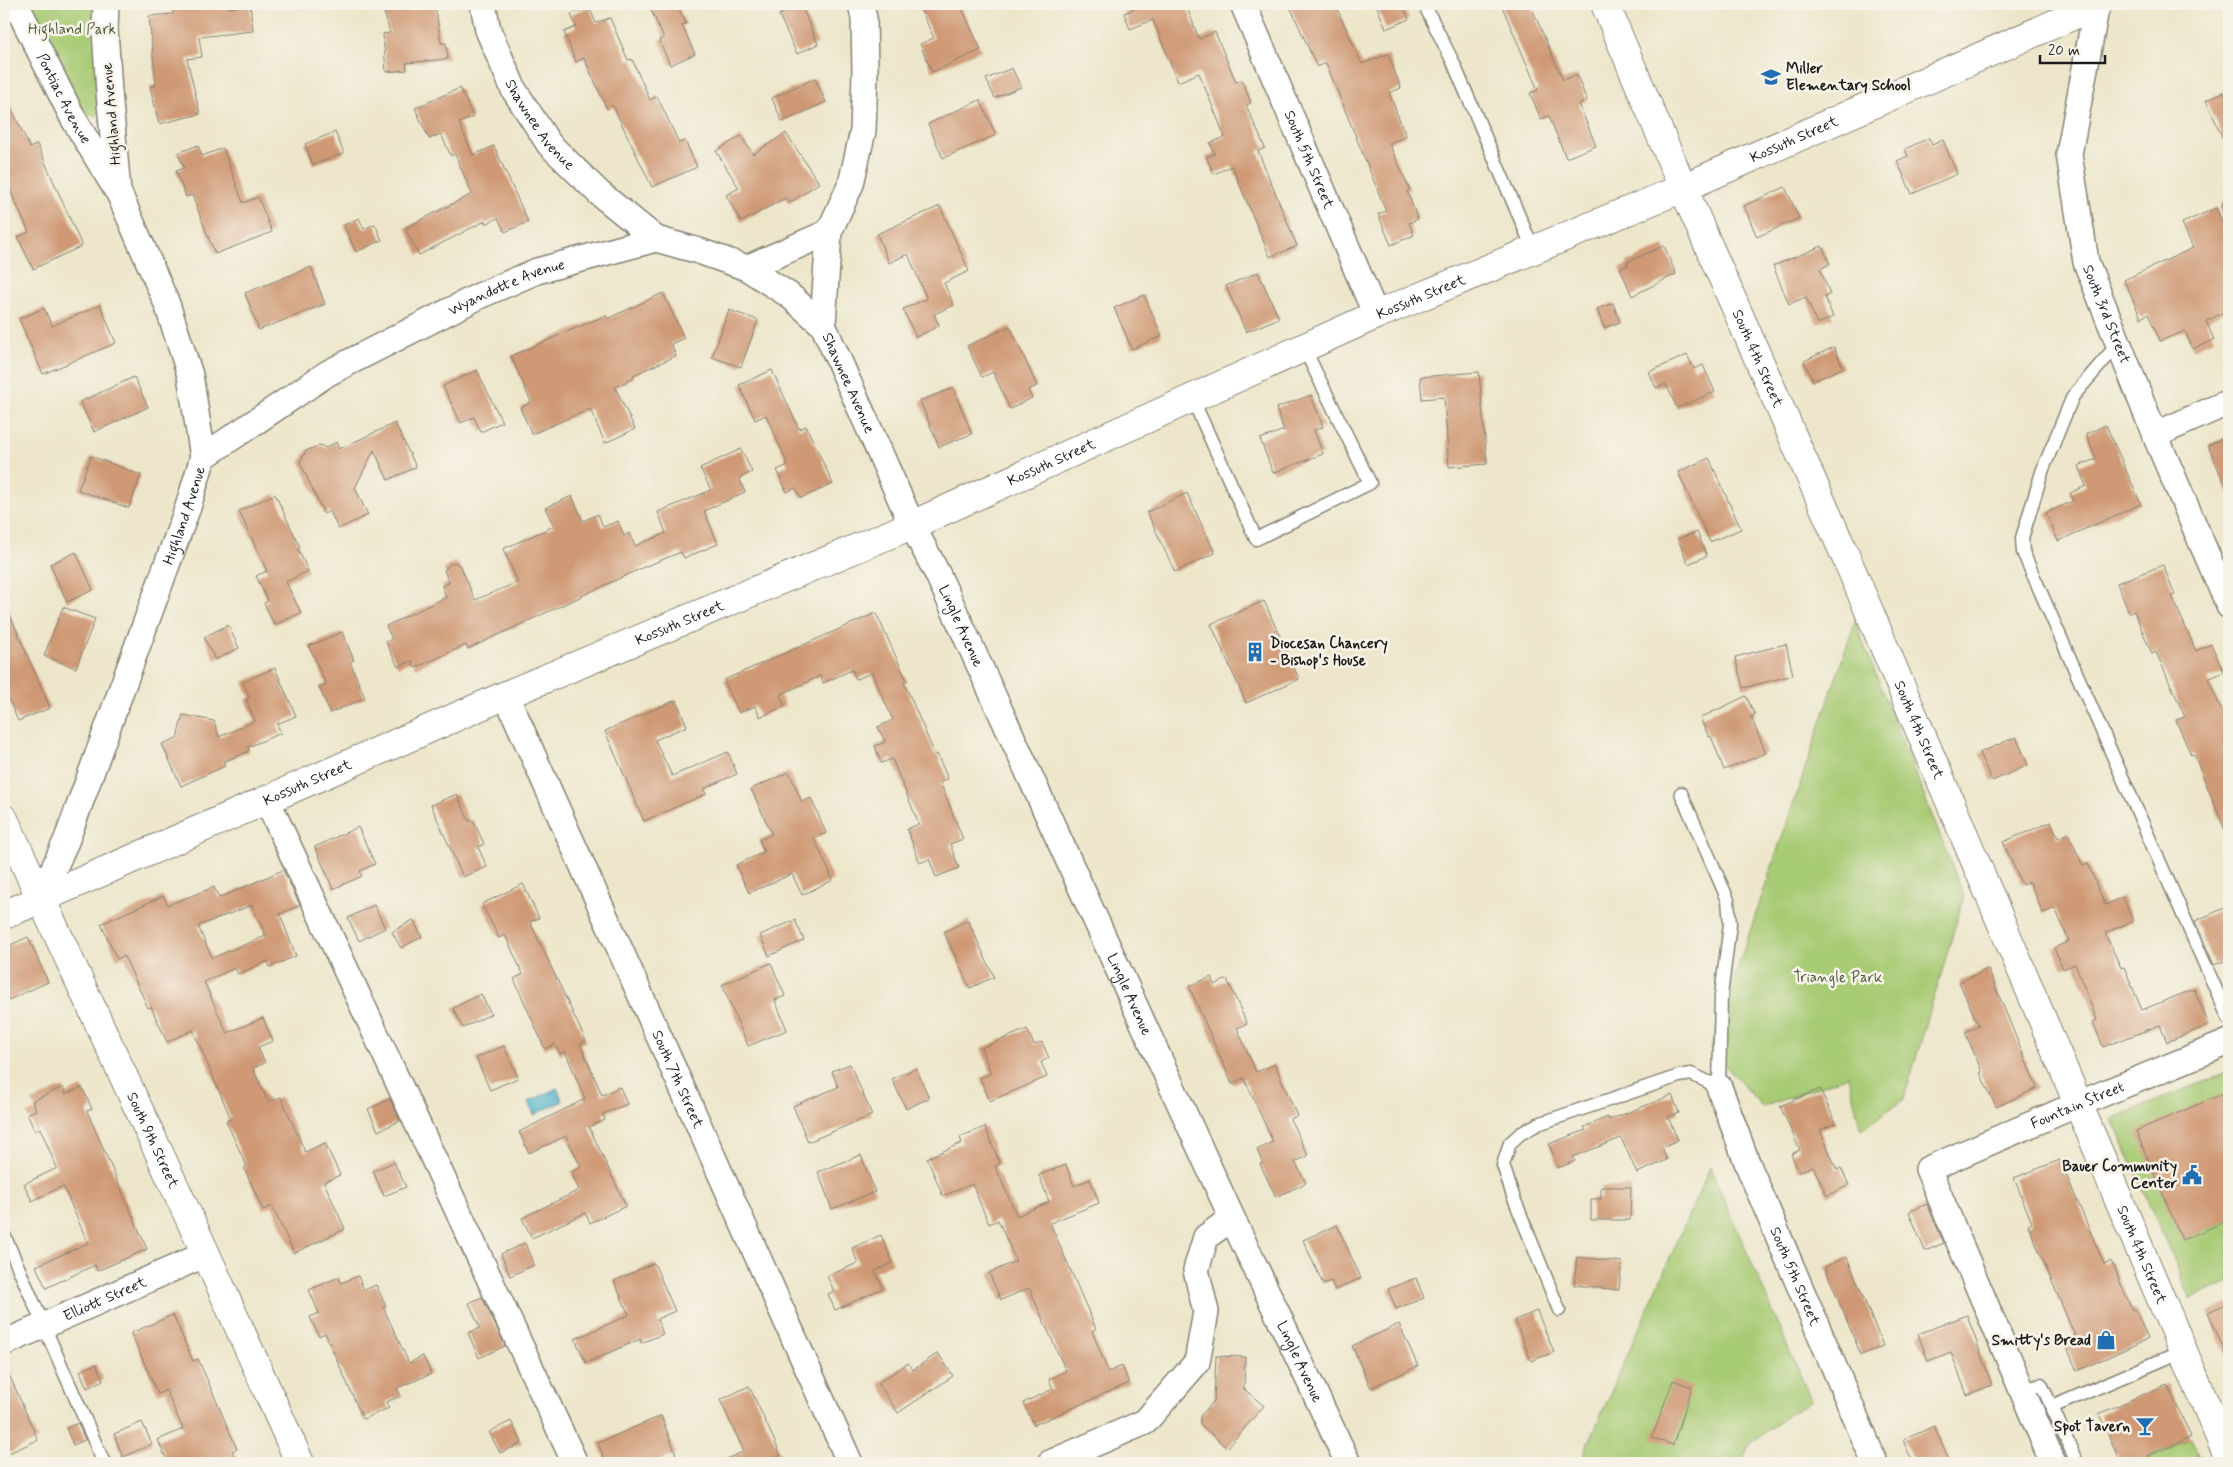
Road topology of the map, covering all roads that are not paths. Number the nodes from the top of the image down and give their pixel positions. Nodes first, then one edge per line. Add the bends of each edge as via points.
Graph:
1 (16, 4) edge
2 (106, 4) edge
3 (483, 4) edge
4 (861, 4) edge
5 (1243, 4) edge
6 (1424, 4) edge
7 (1605, 4) edge
8 (2098, 4) edge
9 (1683, 188) junction
10 (118, 191) junction
11 (2229, 204) edge
12 (2229, 210) edge
13 (829, 232) junction
14 (656, 239) junction
15 (1534, 251) junction
16 (747, 268) junction
17 (1376, 315) junction
18 (823, 325) junction
19 (2119, 343) junction
20 (1304, 348) junction
21 (1192, 398) junction
22 (2229, 402) edge
23 (2156, 435) junction
24 (203, 457) junction
25 (912, 525) junction
26 (2229, 606) edge
27 (506, 695) junction
28 (1681, 793) dead end
29 (267, 800) junction
30 (4, 819) edge
31 (40, 900) junction
32 (4, 915) edge
33 (2229, 1019) edge
34 (2229, 1042) edge
35 (1719, 1087) junction
36 (2078, 1104) junction
37 (1232, 1218) junction
38 (4, 1235) edge
39 (206, 1254) junction
40 (1559, 1310) dead end
41 (44, 1325) junction
42 (4, 1343) edge
43 (2183, 1351) junction
44 (2022, 1391) junction
45 (2052, 1407) junction
46 (2229, 1459) edge
47 (104, 1463) edge
48 (300, 1463) edge
49 (575, 1463) edge
50 (850, 1463) edge
51 (1050, 1463) edge
52 (1348, 1463) edge
53 (1875, 1463) edge
54 (2053, 1463) edge
55 (2077, 1463) edge

1 - 10 street, Pontiac Avenue via 90,149
2 - 10 street, Highland Avenue via 109,92
3 - 14 street, Shawnee Avenue via 488,30 514,90 549,144 599,193
4 - 13 street, Shawnee Avenue via 865,73 863,131 852,184
5 - 17 street, South 5th Street
6 - 15 lane via 1453,62
7 - 9 street, South 4th Street
8 - 9 street, Kossuth Street
8 - 19 street, South 3rd Street via 2069,154 2086,262
9 - 15 street, Kossuth Street
9 - 36 street, South 4th Street via 1852,571
10 - 24 street, Highland Avenue via 168,304 190,375
11 - 12 lane
13 - 16 street
13 - 18 street, Shawnee Avenue
14 - 16 street
14 - 24 street, Wyandotte Avenue via 537,272 479,296 328,373
15 - 17 street, Kossuth Street
16 - 18 street via 789,295
17 - 20 street, Kossuth Street
18 - 25 street, Shawnee Avenue
19 - 23 street, South 3rd Street
19 - 33 lane via 2073,396 2043,469 2022,538 2023,552
20 - 21 street, Kossuth Street
20 - 21 lane via 1370,483 1256,539
21 - 25 street, Kossuth Street
22 - 23 street
23 - 26 street, South 3rd Street
24 - 31 street, Highland Avenue via 185,516 70,830
25 - 27 street, Kossuth Street
25 - 37 street, Lingle Avenue via 942,584
27 - 29 street, Kossuth Street
27 - 50 street, South 7th Street
28 - 35 lane via 1728,900 1730,924 1721,996
29 - 31 street, Kossuth Street
29 - 49 street
30 - 31 street, South 9th Street
31 - 32 street, Kossuth Street
31 - 39 street, South 9th Street
34 - 36 street, Fountain Street
35 - 40 lane via 1691,1074 1668,1079 1538,1124 1510,1143 1503,1165
35 - 53 street, South 5th Street via 1748,1165
36 - 43 street, South 4th Street
36 - 44 street, Fountain Street via 1928,1169
37 - 51 street via 1206,1237 1196,1270 1206,1312 1197,1362 1145,1422
37 - 52 street, Lingle Avenue
38 - 41 lane
39 - 41 street, Elliott Street
39 - 48 street, South 9th Street
41 - 42 street, Elliott Street
41 - 47 lane
43 - 45 lane
43 - 46 street, South 4th Street
44 - 45 lane via 2041,1384
44 - 54 street
45 - 55 lane

